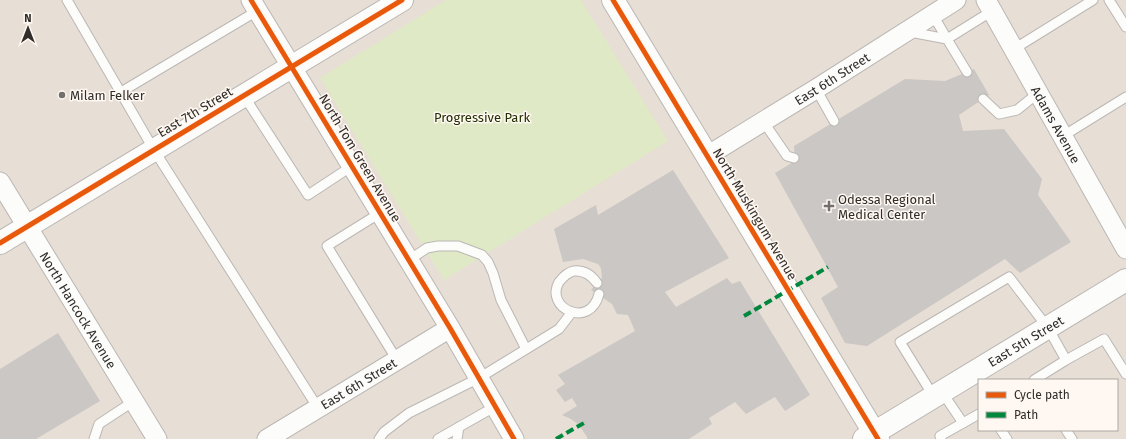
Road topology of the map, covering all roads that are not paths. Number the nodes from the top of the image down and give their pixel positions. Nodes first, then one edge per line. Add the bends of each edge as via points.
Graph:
1 (67, 0) edge
2 (402, 0) edge
3 (613, 0) edge
4 (956, 0) edge
5 (1093, 0) edge
6 (1109, 0) edge
7 (254, 5) edge
8 (989, 5) edge
9 (933, 15) junction
10 (1126, 27) edge
11 (906, 32) junction
12 (947, 39) junction
13 (1014, 49) junction
14 (292, 66) junction
15 (967, 72) dead end
16 (816, 89) junction
17 (121, 92) junction
18 (1038, 93) junction
19 (244, 96) junction
20 (1126, 97) edge
21 (983, 99) dead end
22 (763, 121) junction
23 (834, 121) dead end
24 (1063, 136) junction
25 (154, 150) junction
26 (707, 156) junction
27 (794, 158) dead end
28 (352, 166) junction
29 (0, 182) edge
30 (380, 213) junction
31 (28, 227) junction
32 (0, 244) edge
33 (1126, 249) edge
34 (409, 260) junction
35 (1126, 280) edge
36 (597, 284) dead end
37 (599, 294) dead end
38 (572, 312) junction
39 (450, 328) junction
40 (1048, 328) junction
41 (526, 349) junction
42 (396, 360) junction
43 (1066, 360) junction
44 (1126, 374) edge
45 (479, 378) junction
46 (1036, 379) edge
47 (938, 394) junction
48 (134, 401) junction
49 (496, 406) junction
50 (318, 408) junction
51 (978, 415) edge
52 (963, 423) junction
53 (459, 427) junction
54 (872, 437) edge
55 (94, 439) edge
56 (156, 439) edge
57 (267, 439) edge
58 (379, 439) edge
59 (438, 439) edge
60 (457, 439) edge
61 (514, 439) edge
62 (941, 439) edge

1 - 17 lane
2 - 14 street, East 7th Street
3 - 26 street, North Muskingum Avenue
4 - 9 street, East 6th Street
5 - 13 lane
6 - 10 lane
7 - 14 street, North Tom Green Avenue
7 - 17 lane
8 - 12 lane
8 - 13 street, Adams Avenue
9 - 11 street, East 6th Street
9 - 12 lane
11 - 12 lane
11 - 16 street, East 6th Street
12 - 15 lane
13 - 18 street, Adams Avenue
14 - 19 street, East 7th Street
14 - 28 street, North Tom Green Avenue
16 - 22 street, East 6th Street
16 - 23 lane
17 - 25 lane
18 - 21 lane via 1017,110 999,114
18 - 24 street, Adams Avenue
19 - 25 street, East 7th Street
19 - 28 lane via 308,195
20 - 24 lane
22 - 26 street, East 6th Street
22 - 27 lane via 786,156
24 - 33 street, Adams Avenue
25 - 31 street, East 7th Street
25 - 50 lane
26 - 54 street, North Muskingum Avenue
28 - 30 street, North Tom Green Avenue
29 - 31 street, North Hancock Avenue
30 - 34 street, North Tom Green Avenue
30 - 42 lane via 326,246
31 - 32 street, East 7th Street
31 - 48 street, North Hancock Avenue
34 - 39 street, North Tom Green Avenue
34 - 41 lane via 427,248 438,246 458,246 482,255 488,262 501,300
35 - 40 street, East 5th Street
36 - 38 lane via 593,278 581,271 574,271 562,278 558,284 557,298 565,309
37 - 38 lane via 590,310
38 - 41 lane via 559,329
39 - 42 street, East 6th Street
39 - 45 street, North Tom Green Avenue
40 - 43 lane
40 - 47 street, East 5th Street
40 - 47 lane via 1009,277 900,342
41 - 45 lane
42 - 50 street, East 6th Street
43 - 44 lane via 1104,339
43 - 46 lane
45 - 49 street, North Tom Green Avenue
45 - 58 lane via 409,414 384,432
47 - 52 lane
47 - 54 street, East 5th Street
48 - 55 lane via 99,424
48 - 56 street, North Hancock Avenue
49 - 53 lane
49 - 61 street, North Tom Green Avenue
50 - 57 street, East 6th Street
51 - 52 lane
52 - 62 lane via 940,436
53 - 59 lane
53 - 60 lane

